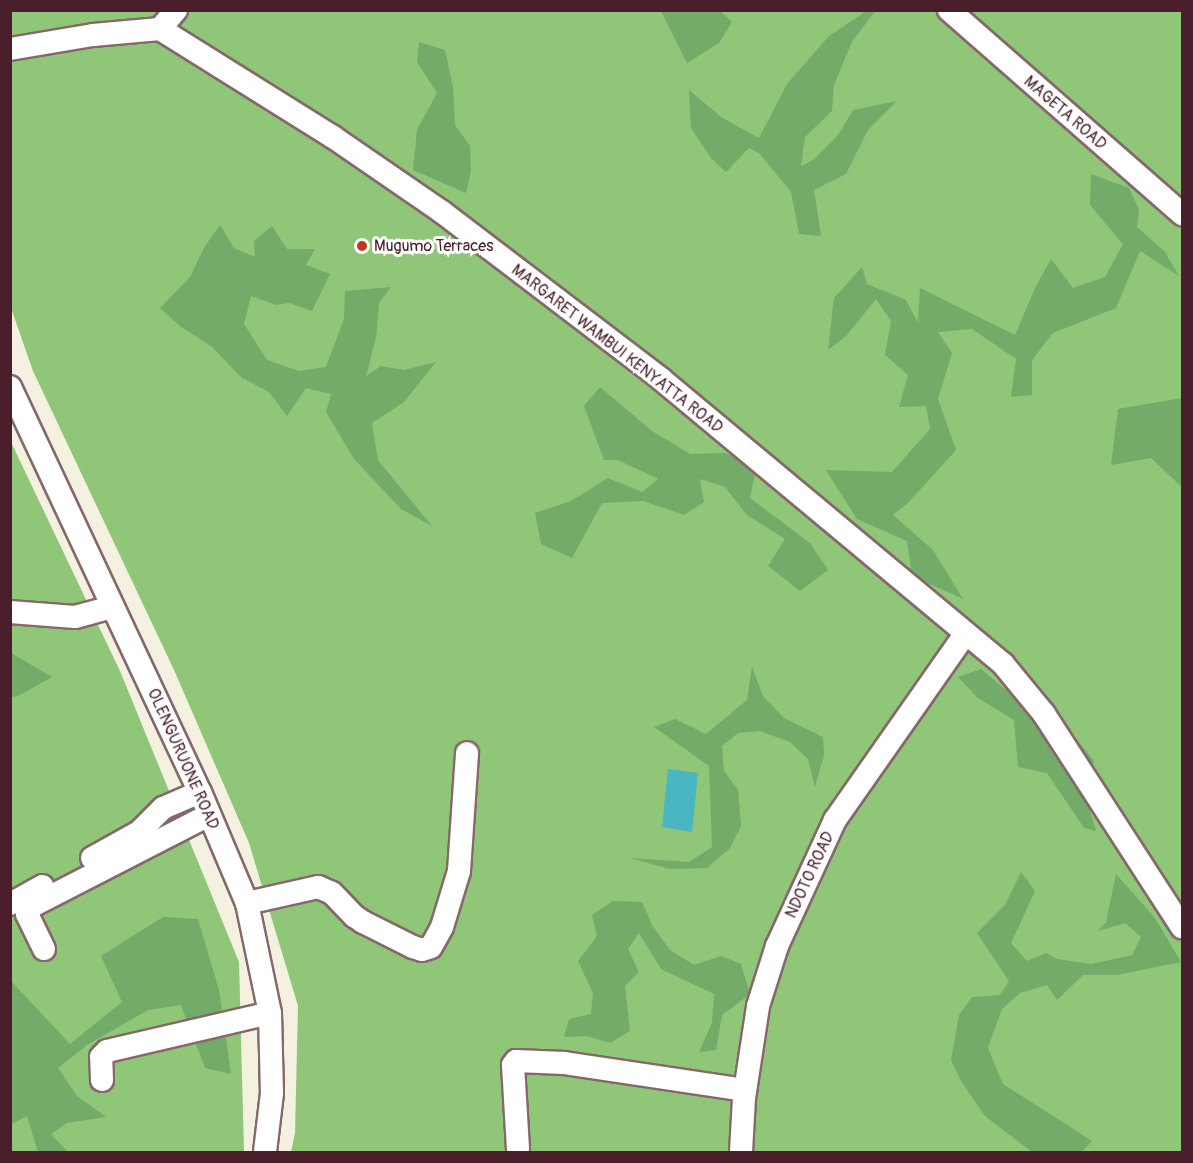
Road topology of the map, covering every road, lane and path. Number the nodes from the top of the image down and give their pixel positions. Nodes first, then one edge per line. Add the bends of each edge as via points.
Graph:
1 (176, 10) edge
2 (949, 10) edge
3 (160, 29) junction
4 (10, 49) edge
5 (1182, 214) edge
6 (12, 397) edge
7 (113, 607) junction
8 (10, 612) edge
9 (965, 634) junction
10 (467, 753) dead end
11 (200, 792) junction
12 (209, 815) junction
13 (246, 903) junction
14 (10, 904) edge
15 (1182, 927) edge
16 (44, 949) dead end
17 (270, 1013) junction
18 (102, 1080) dead end
19 (745, 1090) junction
20 (518, 1149) dead end
21 (265, 1152) edge
22 (741, 1152) edge

1 - 3 street
2 - 5 street, MAGETA ROAD
3 - 4 street
3 - 9 street, MARGARET WAMBUI KENYATTA ROAD via 333,137 442,213 661,379
6 - 7 street, OLENGURUONE ROAD
7 - 8 street via 75,617
7 - 11 street, OLENGURUONE ROAD
9 - 15 street, MARGARET WAMBUI KENYATTA ROAD via 1003,664 1044,714
9 - 19 street, NDOTO ROAD via 835,820 777,946 758,1006
10 - 13 street via 459,871 442,927 430,947 413,947 372,927 354,916 332,893 318,887
11 - 12 street, OLENGURUONE ROAD
11 - 14 street via 163,807 139,832
12 - 13 street, OLENGURUONE ROAD
12 - 16 street via 32,906 27,914
13 - 17 street, OLENGURUONE ROAD
17 - 18 street via 107,1051 101,1057
17 - 21 street, OLENGURUONE ROAD via 272,1093
19 - 20 street via 564,1063 516,1061 513,1065
19 - 22 street, NDOTO ROAD

